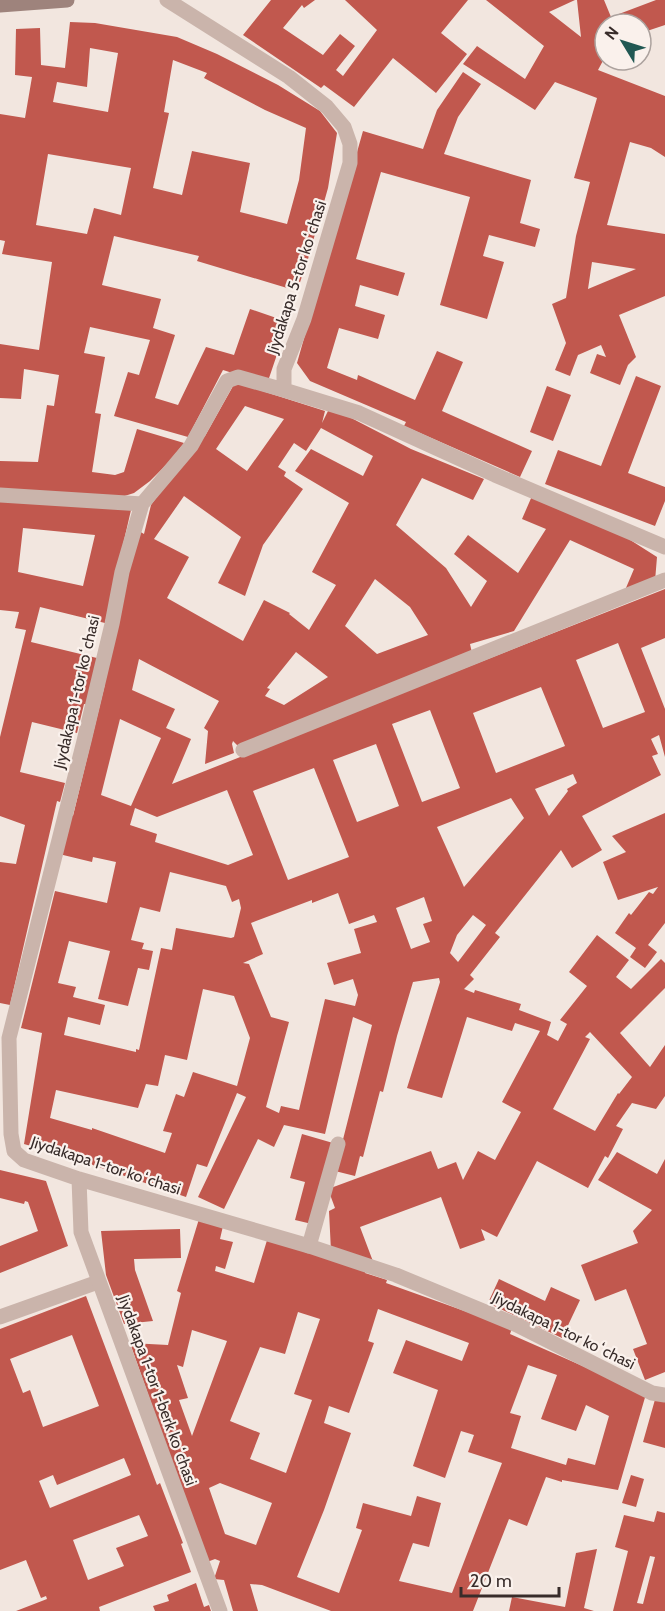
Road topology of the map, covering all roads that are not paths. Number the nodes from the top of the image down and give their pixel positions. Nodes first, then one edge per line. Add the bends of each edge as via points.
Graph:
1 (67, 0) edge
2 (167, 0) edge
3 (0, 5) edge
4 (284, 390) junction
5 (0, 495) edge
6 (142, 504) junction
7 (665, 547) edge
8 (665, 580) edge
9 (243, 750) dead end
10 (4, 1037) edge
11 (338, 1144) dead end
12 (79, 1179) junction
13 (309, 1246) junction
14 (98, 1282) junction
15 (0, 1317) edge
16 (665, 1395) edge
17 (220, 1611) edge

1 - 3 street
2 - 4 street, Jiydakapa 5-tor koʻchasi via 289,77 327,107 344,127 350,144 350,163 304,319 284,369
4 - 6 street, Jiydakapa 1-tor koʻchasi via 238,377 227,381 190,446
4 - 7 street via 359,413
5 - 6 street
6 - 10 street, Jiydakapa 1-tor koʻchasi
8 - 9 street
10 - 12 street, Jiydakapa 1-tor koʻchasi via 14,1150 24,1160
11 - 13 street
12 - 13 street, Jiydakapa 1-tor koʻchasi
12 - 14 street, Jiydakapa 1-tor 1-berk koʻchasi via 81,1232
13 - 16 street, Jiydakapa 1-tor koʻchasi via 396,1275 517,1325 652,1393
14 - 15 street
14 - 17 street, Jiydakapa 1-tor 1-berk koʻchasi

